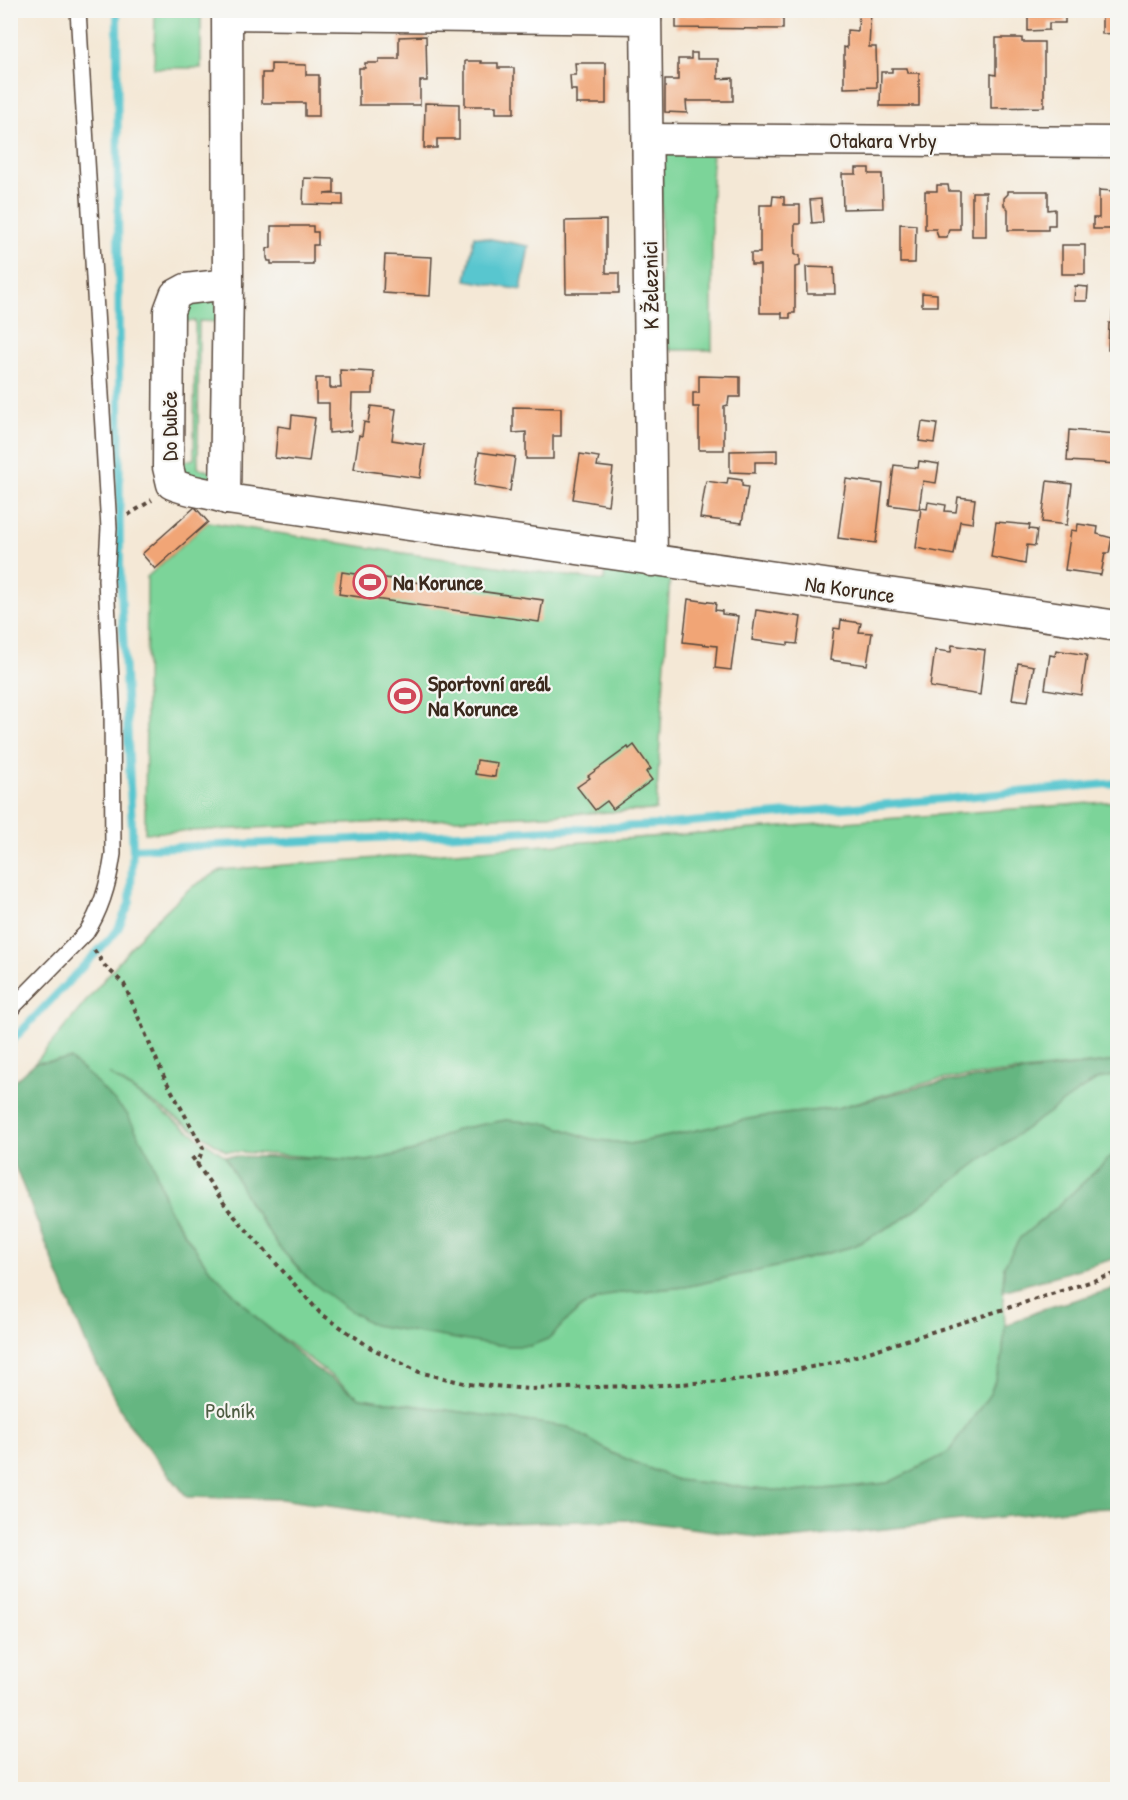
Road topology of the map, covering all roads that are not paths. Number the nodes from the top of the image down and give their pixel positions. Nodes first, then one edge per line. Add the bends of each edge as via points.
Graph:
1 (78, 10) edge
2 (227, 12) edge
3 (646, 15) edge
4 (648, 139) junction
5 (1118, 142) edge
6 (228, 285) junction
7 (227, 499) junction
8 (652, 561) junction
9 (1118, 626) edge
10 (10, 1010) edge

1 - 10 lane via 109,528 106,580 113,854 100,908 89,928
2 - 3 street
2 - 6 street
3 - 4 street, K Železnici
4 - 5 street, Otakara Vrby
4 - 8 street, K Železnici
6 - 7 street
6 - 7 street, Do Dubče via 186,289 175,294 169,311 168,466 172,484
7 - 8 street, Na Korunce
8 - 9 street, Na Korunce

